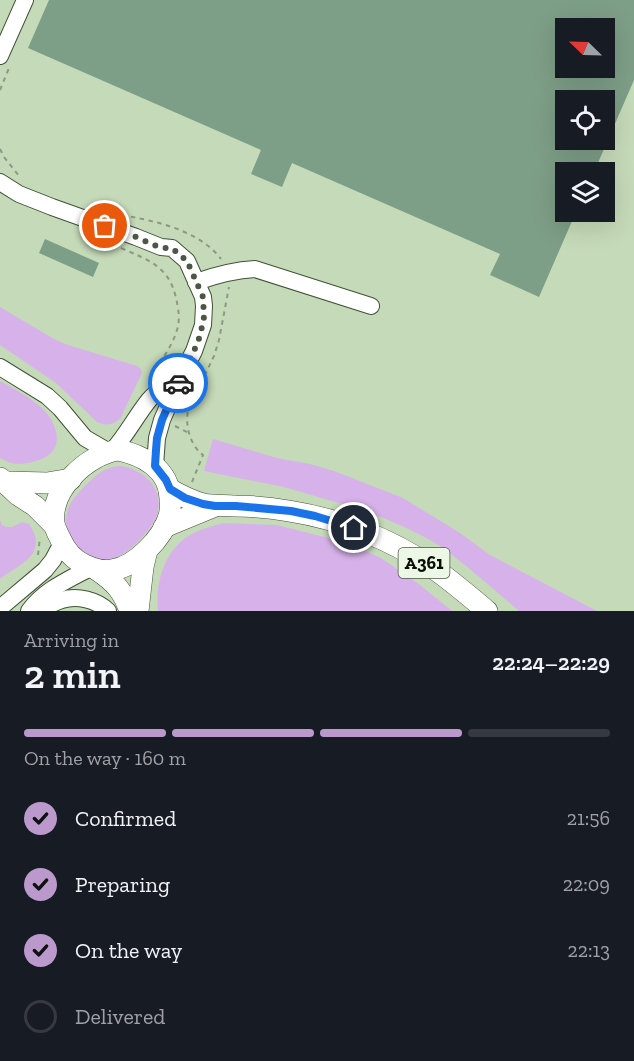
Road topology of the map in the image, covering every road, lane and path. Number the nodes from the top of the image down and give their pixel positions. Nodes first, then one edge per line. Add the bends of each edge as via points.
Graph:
1 (26, 0) edge
2 (0, 56) edge
3 (0, 149) edge
4 (23, 179) dead end
5 (0, 182) edge
6 (120, 215) dead end
7 (118, 248) dead end
8 (226, 272) junction
9 (194, 278) junction
10 (371, 306) dead end
11 (0, 367) edge
12 (181, 376) junction
13 (144, 387) dead end
14 (77, 430) junction
15 (110, 452) junction
16 (155, 466) junction
17 (76, 474) junction
18 (3, 480) edge
19 (177, 493) junction
20 (215, 506) junction
21 (164, 527) junction
22 (58, 534) junction
23 (147, 550) junction
24 (94, 569) junction
25 (0, 608) edge
26 (29, 611) edge
27 (40, 611) edge
28 (108, 611) edge
29 (130, 611) edge
30 (138, 611) edge
31 (487, 611) edge

1 - 2 street
3 - 4 path
5 - 9 street via 20,194 161,248
6 - 8 path via 161,224 202,241 216,253
7 - 13 path via 164,270 178,308 179,324 173,339
8 - 9 street
8 - 10 street via 255,269
8 - 19 path via 230,284 219,340 187,416 191,440 203,455
9 - 12 street via 203,297 203,325
11 - 14 street via 47,396
12 - 15 street via 148,401
12 - 16 street via 160,429
14 - 15 street
14 - 17 street via 80,448
15 - 16 main road via 138,455
15 - 17 main road via 90,461
16 - 19 main road
17 - 18 main road via 47,483
17 - 22 main road via 59,496 54,515
18 - 22 main road via 42,512
19 - 20 main road, A361
19 - 21 main road
20 - 21 main road, A361
20 - 31 main road, A361 via 291,511 362,531 433,568
21 - 23 main road
22 - 24 main road via 73,557
22 - 25 street via 51,563
23 - 24 main road via 120,568
23 - 30 main road
24 - 26 street via 50,590
24 - 29 main road via 120,588
27 - 28 street via 71,598 94,602

